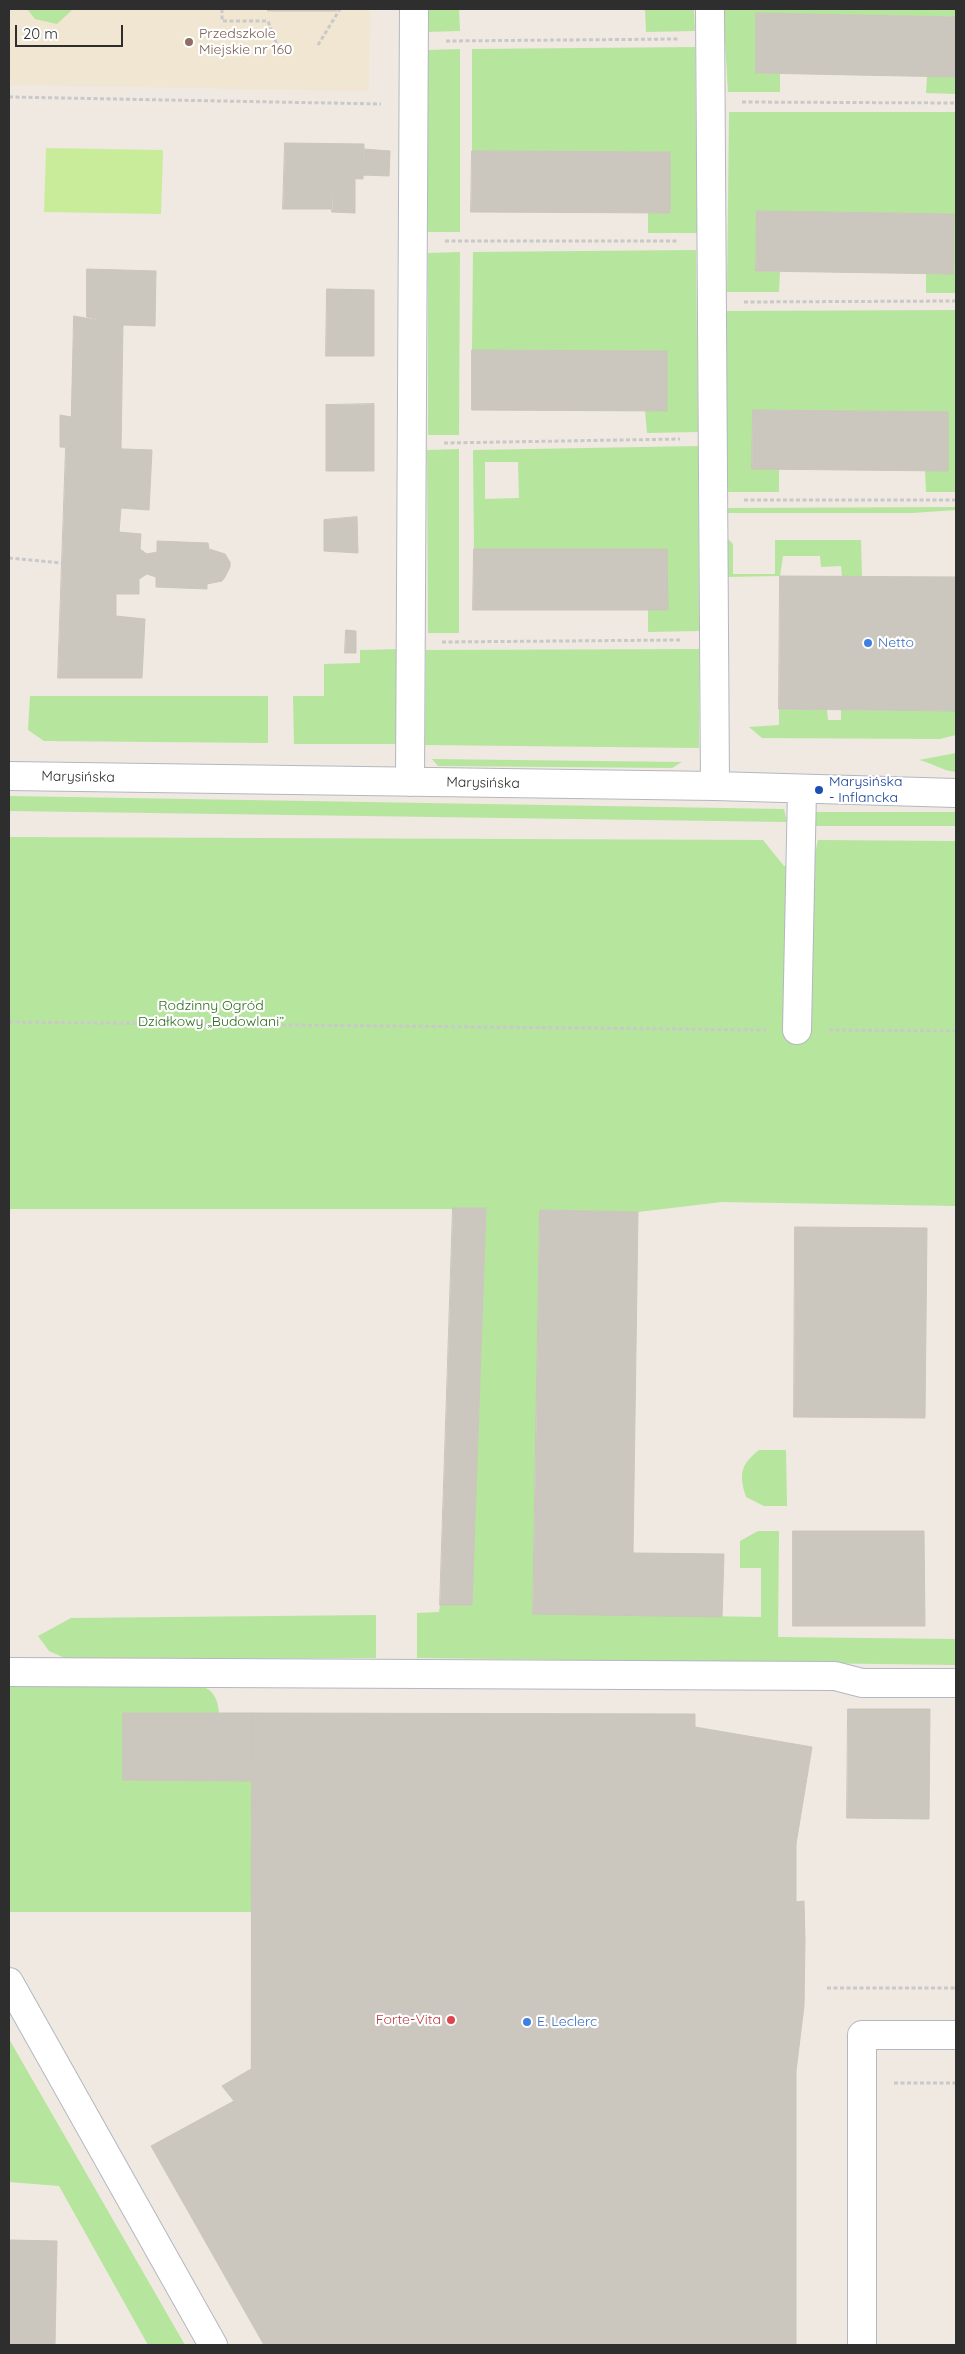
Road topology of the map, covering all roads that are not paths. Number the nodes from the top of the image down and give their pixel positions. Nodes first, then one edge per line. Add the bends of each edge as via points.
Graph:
1 (414, 9) edge
2 (710, 9) edge
3 (9, 776) edge
4 (410, 782) junction
5 (715, 786) junction
6 (802, 790) junction
7 (956, 793) edge
8 (797, 1030) road end
9 (9, 1672) edge
10 (956, 1683) edge
11 (9, 1982) edge
12 (956, 2035) edge
13 (213, 2345) edge
14 (862, 2345) edge

1 - 4 street
2 - 5 street
3 - 4 street, Marysińska
4 - 5 street, Marysińska
5 - 6 street, Marysińska
6 - 7 street, Marysińska
6 - 8 street
9 - 10 street via 835,1676 862,1683
11 - 13 street
12 - 14 street via 862,2035

